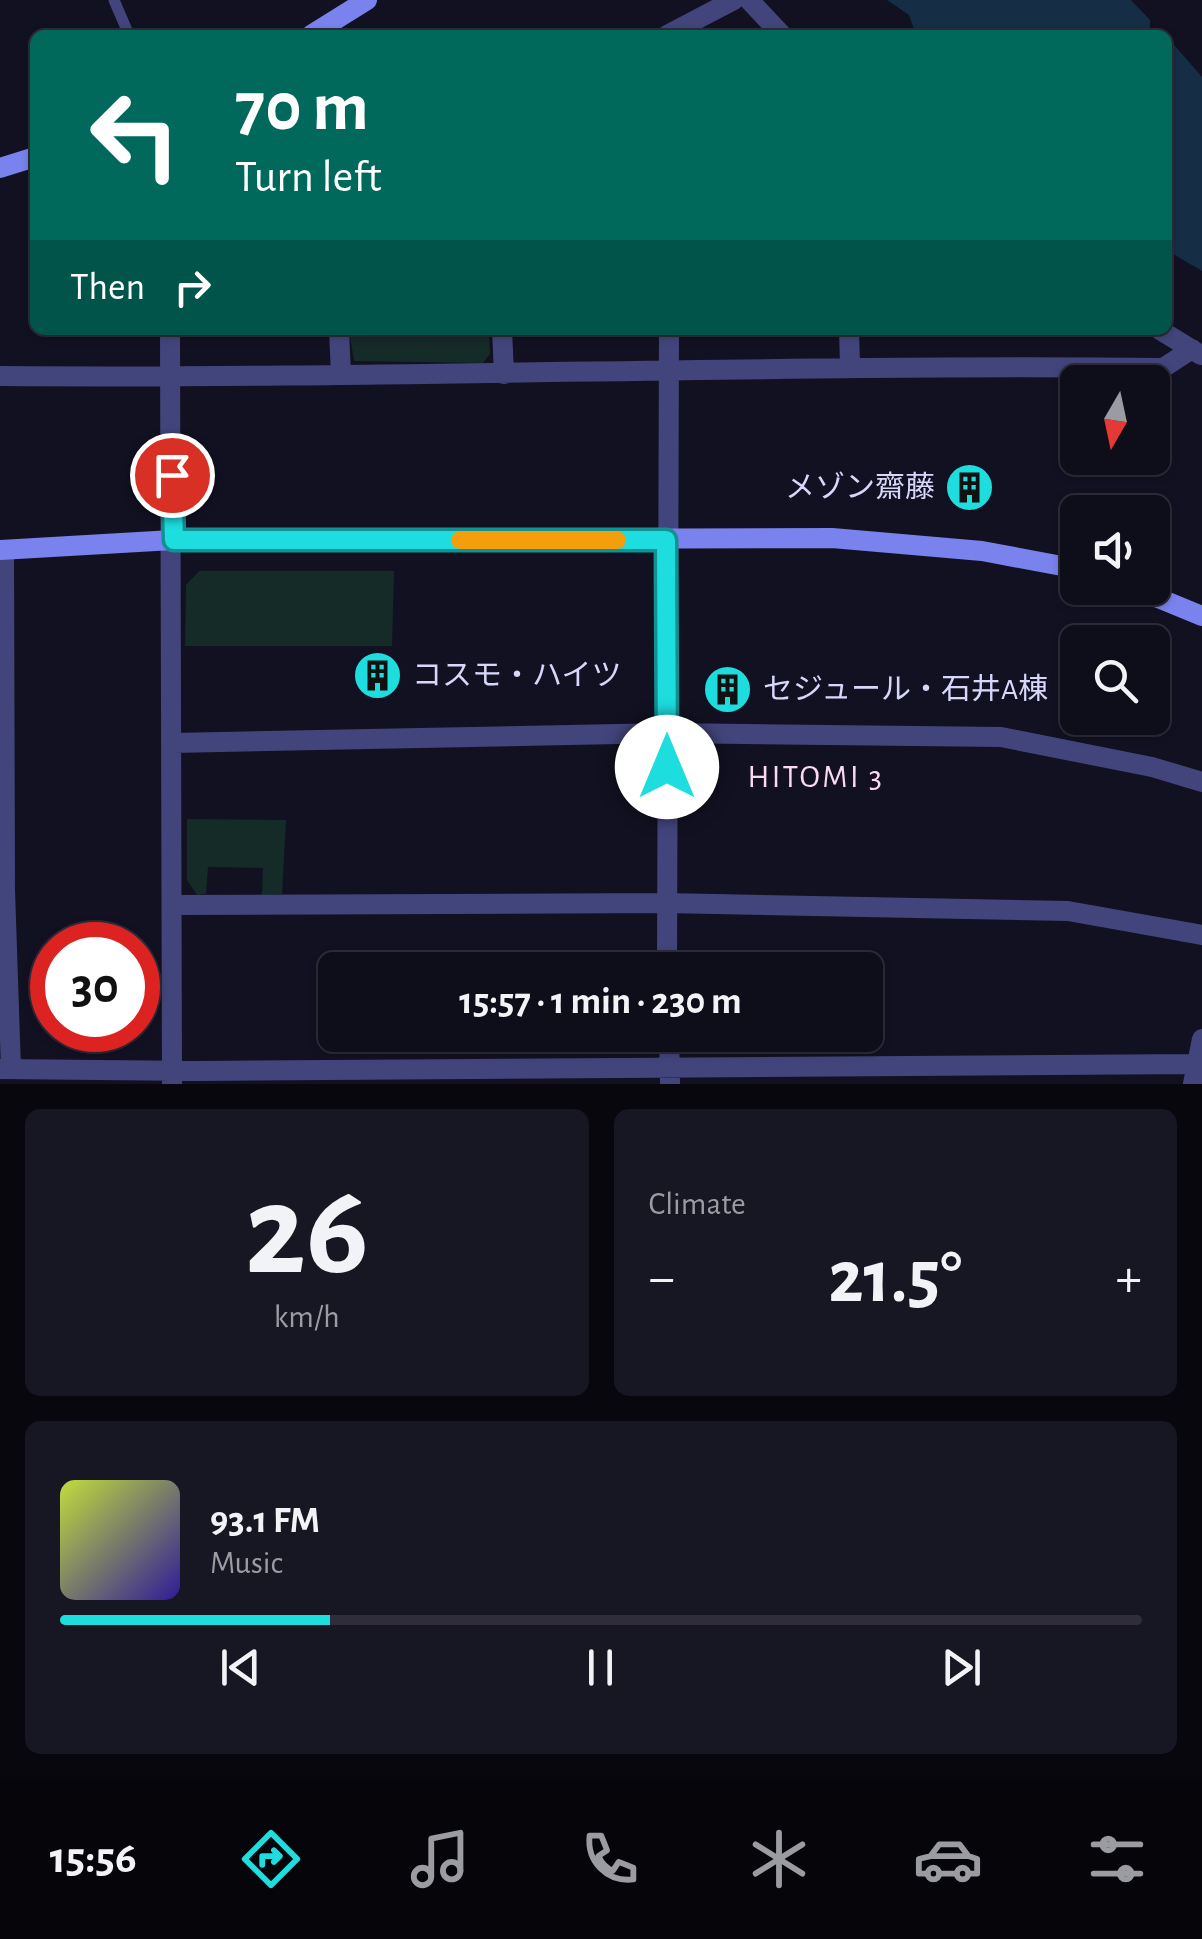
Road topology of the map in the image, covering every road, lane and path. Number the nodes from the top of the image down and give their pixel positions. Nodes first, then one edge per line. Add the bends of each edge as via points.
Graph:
1 (114, 0) edge
2 (366, 0) edge
3 (734, 0) edge
4 (749, 0) edge
5 (127, 30) edge
6 (319, 30) edge
7 (676, 30) edge
8 (777, 30) edge
9 (30, 159) edge
10 (0, 168) edge
11 (170, 335) edge
12 (339, 335) edge
13 (502, 335) edge
14 (669, 335) edge
15 (849, 335) edge
16 (1168, 335) edge
17 (1197, 352) edge
18 (850, 365) junction
19 (670, 373) junction
20 (504, 374) junction
21 (341, 375) junction
22 (0, 376) edge
23 (171, 377) junction
24 (174, 540) junction
25 (666, 540) junction
26 (2, 550) edge
27 (1060, 566) edge
28 (1170, 603) edge
29 (1202, 616) edge
30 (3, 726) edge
31 (668, 733) junction
32 (173, 743) junction
33 (1202, 782) edge
34 (3, 890) edge
35 (665, 903) junction
36 (174, 904) junction
37 (1202, 935) edge
38 (666, 952) edge
39 (1202, 1038) edge
40 (6, 1068) edge
41 (1194, 1074) edge
42 (670, 1076) edge
43 (172, 1078) edge

1 - 5 lane
2 - 6 street
3 - 7 street
4 - 8 street
9 - 10 street
11 - 23 street
12 - 21 street
13 - 20 street
14 - 19 street
15 - 18 street
16 - 17 street
17 - 18 street via 1162,368
18 - 19 street
19 - 20 street
19 - 25 street
20 - 21 street
21 - 23 street
22 - 23 street
23 - 24 street
24 - 25 street
24 - 26 street
24 - 32 street
25 - 27 street via 832,538 982,551
25 - 31 street
26 - 30 street
28 - 29 street
30 - 34 street
31 - 32 street
31 - 33 street via 1001,737
31 - 35 street
32 - 36 street
34 - 40 street
35 - 36 street
35 - 37 street via 1068,911
35 - 38 street
36 - 43 street
39 - 41 street
40 - 43 street
41 - 42 street
42 - 43 street

